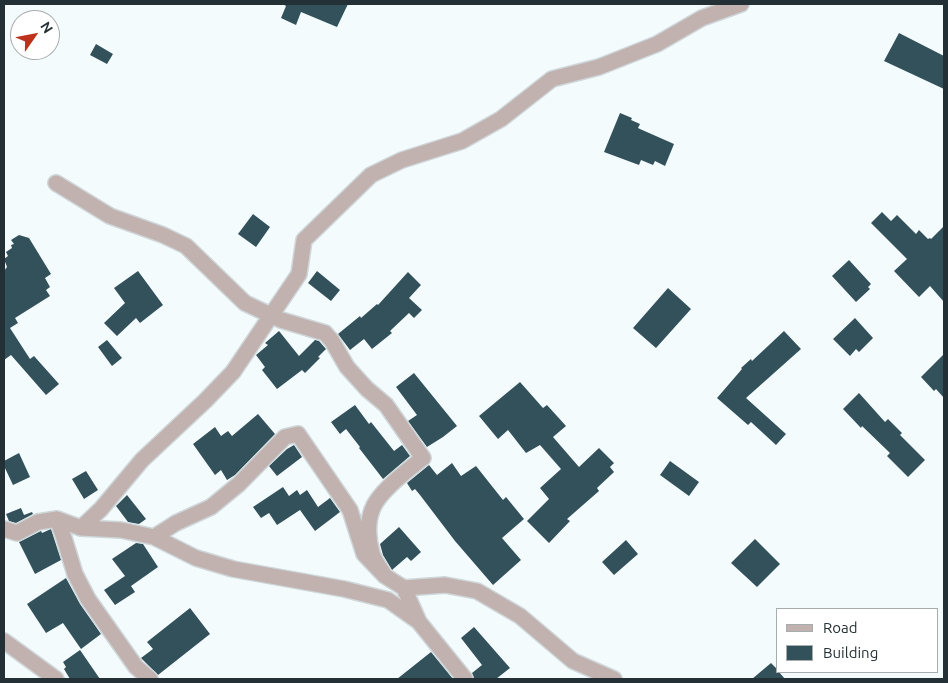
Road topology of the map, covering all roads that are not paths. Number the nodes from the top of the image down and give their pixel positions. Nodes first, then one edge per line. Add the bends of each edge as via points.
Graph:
1 (741, 4) edge
2 (56, 183) dead end
3 (271, 315) junction
4 (57, 519) junction
5 (81, 528) junction
6 (4, 529) edge
7 (154, 537) junction
8 (385, 576) junction
9 (404, 588) junction
10 (419, 622) junction
11 (4, 641) edge
12 (56, 679) edge
13 (150, 679) edge
14 (465, 679) edge
15 (614, 679) edge

1 - 3 street via 702,18 657,44 599,68 552,79 501,119 462,141 402,160 371,175 304,240 299,274
2 - 3 street via 110,216 186,246 245,303
3 - 5 street via 233,372 142,460
3 - 8 street via 325,333 347,367 386,405 423,458 381,496 372,510 369,535 372,554
4 - 5 street
4 - 6 street via 38,522 17,533
4 - 13 street via 75,574 88,599 136,667
5 - 7 street via 121,530
7 - 8 street via 210,507 239,484 285,437 298,434 350,510 364,554
7 - 10 street via 196,558 233,569 388,600
8 - 9 street
9 - 10 street
9 - 15 street via 445,584 477,591 520,616 573,660
10 - 14 street
11 - 12 street

